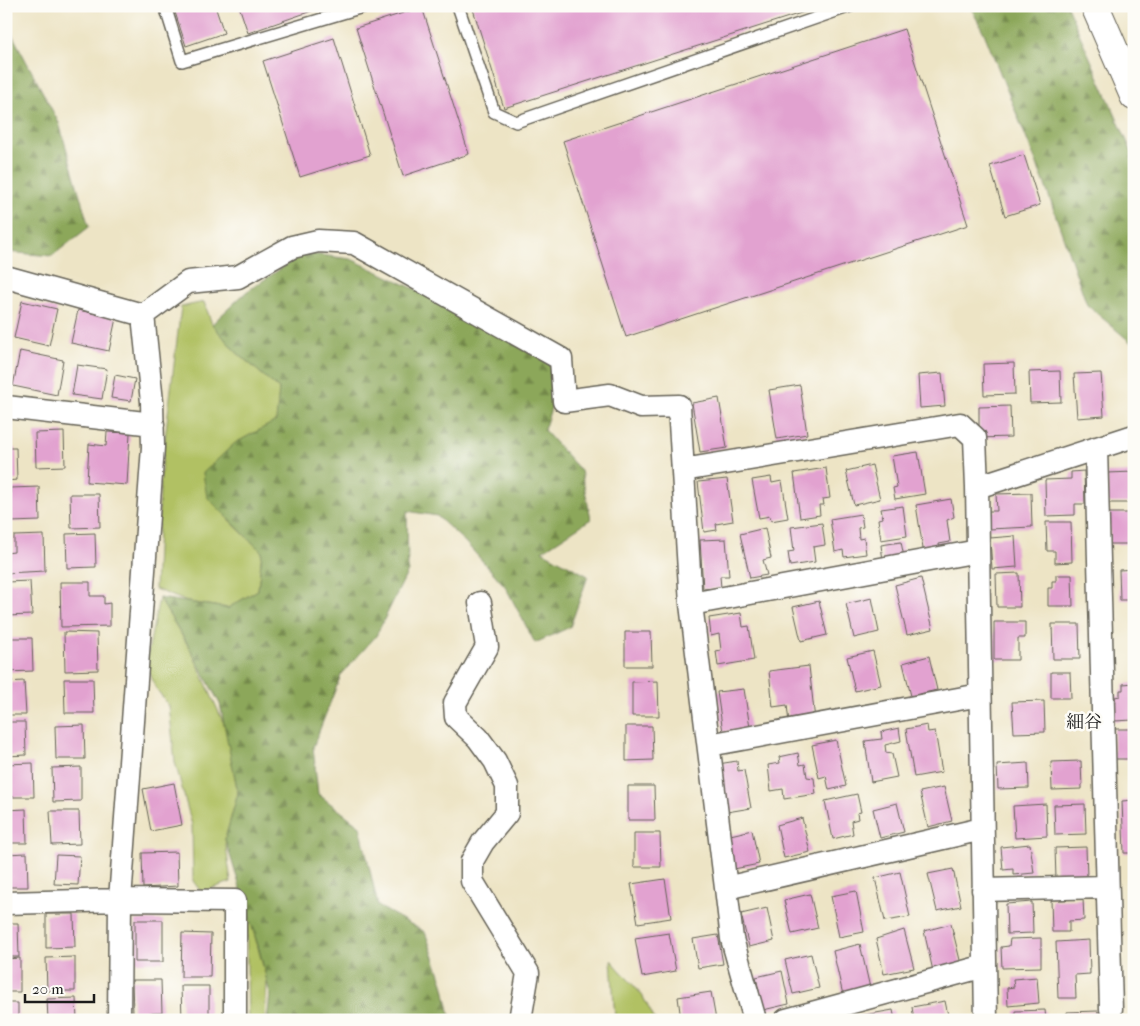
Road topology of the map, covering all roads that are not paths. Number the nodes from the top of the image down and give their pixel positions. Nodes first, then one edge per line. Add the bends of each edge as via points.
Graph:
1 (164, 6) edge
2 (366, 6) edge
3 (458, 6) edge
4 (851, 6) edge
5 (1095, 6) edge
6 (1134, 96) edge
7 (6, 277) edge
8 (143, 315) junction
9 (6, 407) edge
10 (153, 424) junction
11 (1134, 436) edge
12 (1096, 448) junction
13 (682, 470) junction
14 (977, 487) junction
15 (978, 551) junction
16 (480, 603) dead end
17 (691, 604) junction
18 (980, 694) junction
19 (709, 746) junction
20 (982, 829) junction
21 (1107, 887) junction
22 (726, 888) junction
23 (983, 890) junction
24 (120, 900) junction
25 (6, 903) edge
26 (985, 966) junction
27 (1110, 1009) dead end
28 (119, 1020) edge
29 (235, 1020) edge
30 (520, 1020) edge
31 (755, 1020) edge
32 (786, 1020) edge
33 (986, 1020) edge

1 - 2 lane via 182,61
3 - 4 lane via 494,112 516,122
5 - 6 street
7 - 8 street
8 - 10 street
8 - 13 street via 188,282 238,277 292,247 318,241 354,243 561,359 564,401 610,395 641,407 679,406
9 - 10 street
10 - 24 street
11 - 12 street
12 - 14 street
12 - 21 street
13 - 14 street via 960,424 975,438
13 - 17 street
14 - 15 street
15 - 17 street
15 - 18 street
16 - 30 street via 487,647 455,703 456,717 478,738 495,761 507,786 507,813 472,861 472,881 528,973
17 - 19 street
18 - 19 street
18 - 20 street
19 - 22 street
20 - 22 street
20 - 23 street
21 - 23 street
21 - 27 street
22 - 31 street via 732,939
23 - 26 street
24 - 25 street
24 - 28 street
24 - 29 street via 235,901
26 - 32 street
26 - 33 street

